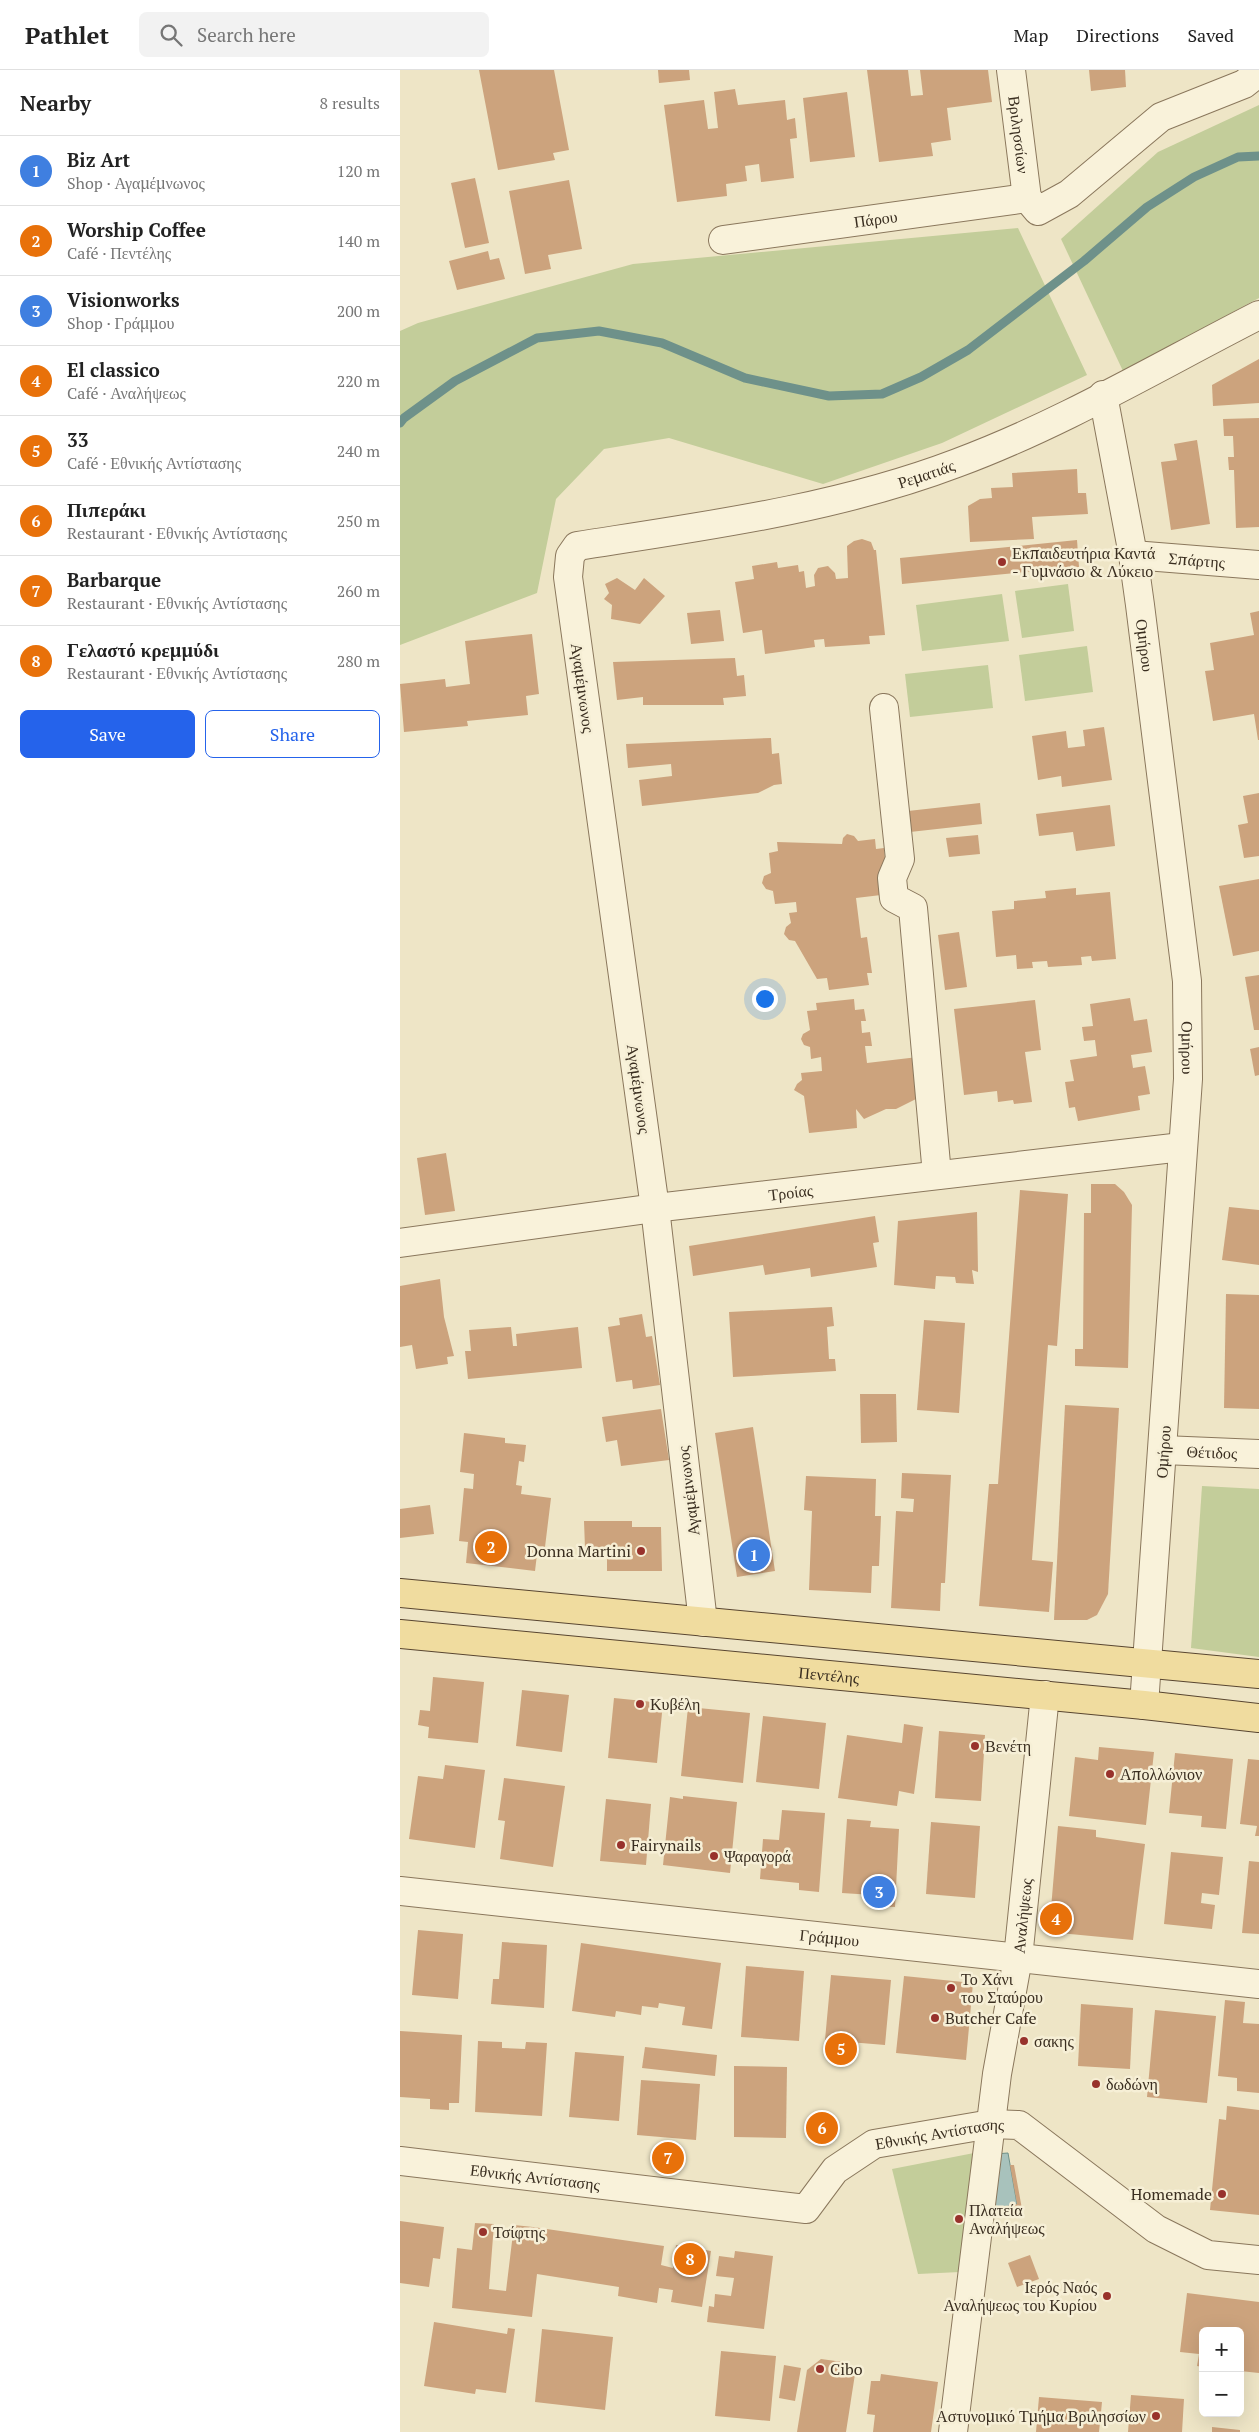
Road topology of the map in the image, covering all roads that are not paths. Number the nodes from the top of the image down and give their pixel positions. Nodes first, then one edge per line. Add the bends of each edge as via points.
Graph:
1 (1011, 70) edge
2 (1259, 72) edge
3 (1027, 198) junction
4 (723, 240) dead end
5 (1259, 315) edge
6 (1103, 395) junction
7 (1134, 555) junction
8 (570, 556) joint
9 (1259, 565) edge
10 (884, 708) dead end
11 (1182, 1147) junction
12 (937, 1175) junction
13 (655, 1208) junction
14 (400, 1243) edge
15 (1163, 1450) junction
16 (1259, 1454) edge
17 (400, 1593) edge
18 (703, 1622) junction
19 (400, 1634) edge
20 (1147, 1662) junction
21 (1259, 1674) edge
22 (1045, 1696) junction
23 (1144, 1705) junction
24 (1259, 1718) edge
25 (400, 1891) edge
26 (1018, 1958) junction
27 (1259, 1984) edge
28 (991, 2124) junction
29 (400, 2161) edge
30 (1259, 2260) edge
31 (952, 2432) edge

1 - 3 street, Βριλησσίων
2 - 3 street via 1244,84 1161,117 1069,194 1038,211
3 - 4 street, Πάρου
5 - 6 street, Ρεματιάς
6 - 7 street, Ομήρου
6 - 8 street, Ρεματιάς via 959,462 840,499 710,525 577,546
7 - 9 street, Σπάρτης
7 - 11 street, Ομήρου via 1186,982 1188,1080
8 - 13 street, Αγαμέμνωνος via 568,577
10 - 12 street via 900,860 892,878 894,898 913,908
11 - 12 street, Τροίας
11 - 15 street, Ομήρου
12 - 13 street, Τροίας
13 - 14 street, Τροίας
13 - 18 street, Αγαμέμνωνος
15 - 16 street, Θέτιδος
15 - 20 street, Ομήρου
17 - 18 main road
18 - 20 main road
19 - 22 main road, Πεντέλης
20 - 21 main road
20 - 23 street, Ομήρου
22 - 23 main road, Πεντέλης
22 - 26 street, Αναλήψεως
23 - 24 main road, Πεντέλης
25 - 26 street, Γράμμου
26 - 27 street, Γράμμου
26 - 28 street, Αναλήψεως via 996,2074
28 - 29 street, Εθνικής Αντίστασης via 874,2144 835,2170 806,2209
28 - 30 street, Εθνικής Αντίστασης via 1019,2125 1156,2229 1208,2255
28 - 31 street, Αναλήψεως

